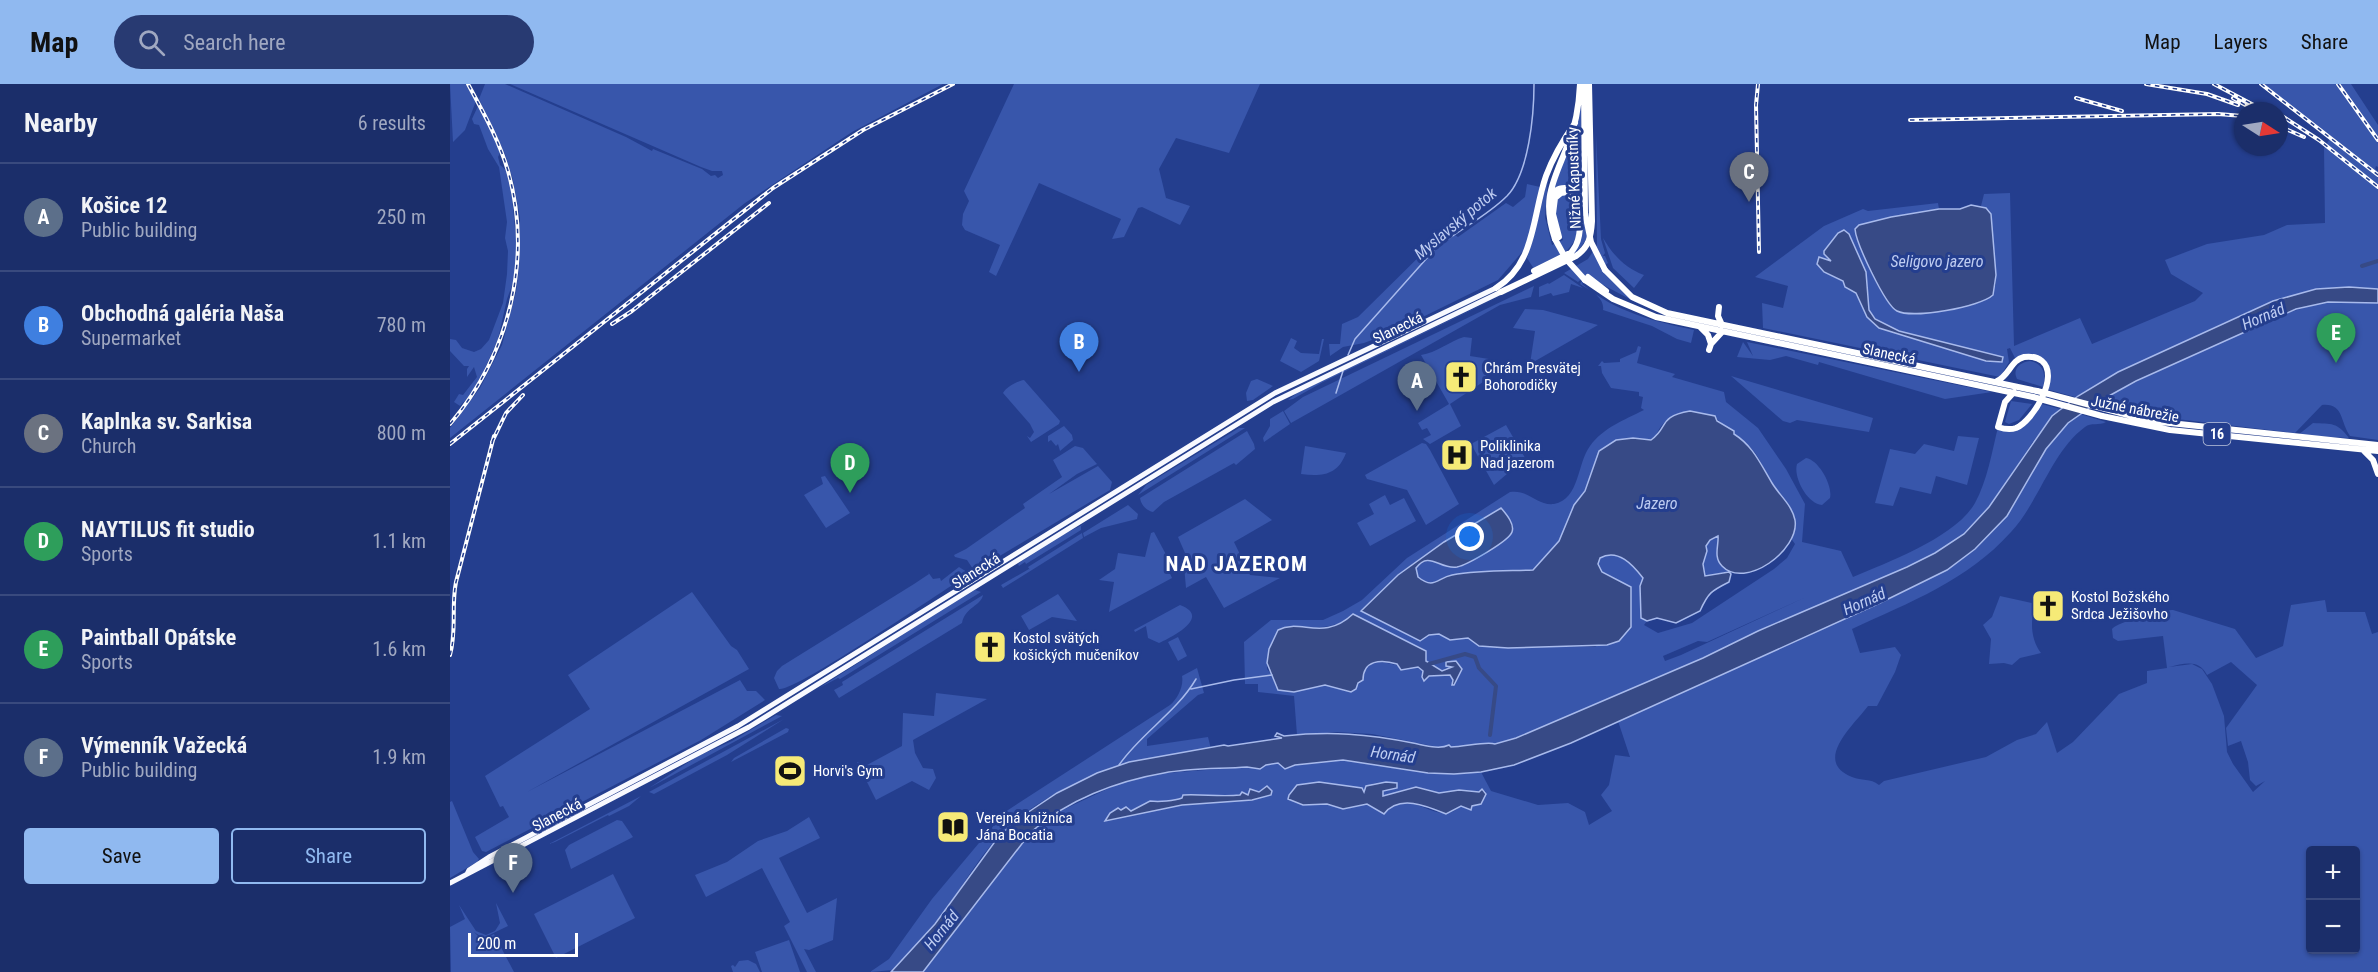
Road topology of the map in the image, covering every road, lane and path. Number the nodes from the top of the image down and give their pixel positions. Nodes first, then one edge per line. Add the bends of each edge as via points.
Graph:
1 (1584, 84) edge
2 (1575, 123) junction
3 (1578, 201) junction
4 (1549, 207) junction
5 (1557, 238) junction
6 (1571, 252) junction
7 (1564, 262) junction
8 (1587, 279) junction
9 (1498, 290) junction
10 (1659, 310) junction
11 (1709, 322) junction
12 (1700, 327) junction
13 (1722, 328) junction
14 (2012, 366) junction
15 (1997, 385) junction
16 (2015, 389) junction
17 (2003, 407) junction
18 (2104, 413) junction
19 (2378, 445) edge
20 (2362, 449) junction
21 (2378, 451) edge
22 (2378, 474) edge
23 (466, 875) junction
24 (450, 883) edge

1 - 2 highway
1 - 7 highway via 1591,233 1585,249
1 - 10 highway, Nižné Kapustníky / 16, bridge via 1585,213 1591,242 1605,270 1632,297
2 - 4 highway via 1552,181
2 - 9 highway via 1546,178 1526,254
3 - 4 highway via 1574,190 1561,188 1551,197
3 - 5 highway via 1567,192 1555,198
3 - 6 highway via 1578,237
4 - 5 highway
5 - 8 highway, bridge
6 - 7 highway
6 - 9 highway
7 - 9 highway
8 - 10 highway via 1626,302
8 - 12 highway, Slanecká / 16 via 1607,296 1631,308
9 - 23 main road, Slanecká via 1274,402 749,727
9 - 23 main road, Slanecká via 1275,393 738,726 489,856
10 - 11 highway, Slanecká / 16
11 - 13 highway, Slanecká / 16
11 - 13 highway via 1719,307
12 - 13 highway, Slanecká / 16
12 - 13 highway via 1708,335 1710,347
13 - 15 highway, Slanecká / 16
14 - 15 highway
14 - 16 highway
14 - 17 highway via 2022,358 2037,358 2047,368 2049,382 2028,420 2019,426 1998,427
15 - 16 highway, Slanecká / 16
15 - 17 highway
16 - 17 highway
16 - 18 highway, Južné nábrežie / 16, bridge
18 - 19 highway, Južné nábrežie / 16
18 - 20 highway, Južné nábrežie / 16 via 2170,430
20 - 21 highway, Južné nábrežie / 16
20 - 22 highway via 2373,460
23 - 24 main road, Slanecká

